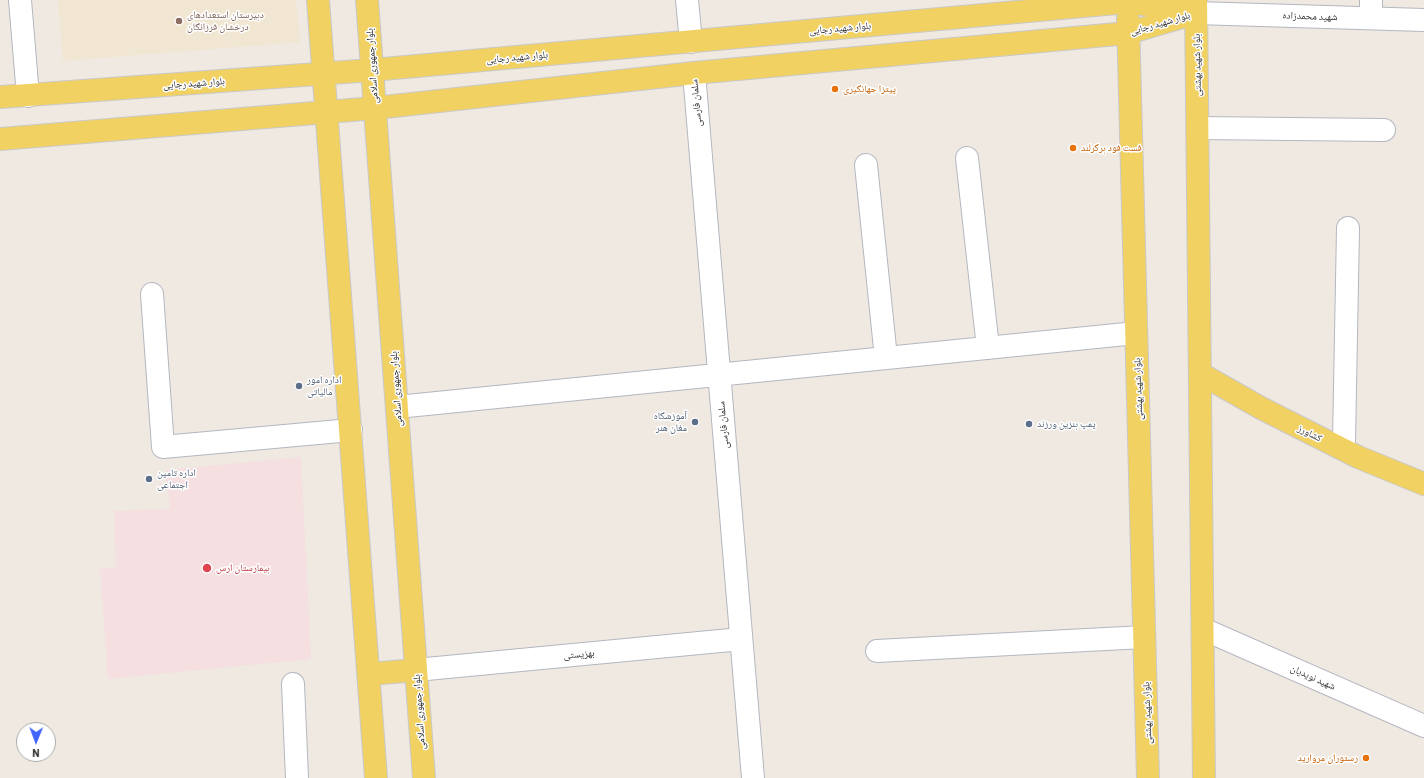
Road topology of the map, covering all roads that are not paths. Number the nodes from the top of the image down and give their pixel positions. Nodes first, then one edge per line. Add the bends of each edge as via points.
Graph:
1 (20, 0) edge
2 (318, 0) edge
3 (366, 0) edge
4 (687, 0) edge
5 (1128, 1) edge
6 (1196, 6) edge
7 (1371, 9) edge
8 (1424, 20) edge
9 (1128, 33) junction
10 (690, 42) junction
11 (372, 70) junction
12 (324, 73) junction
13 (694, 73) junction
14 (28, 96) junction
15 (0, 97) edge
16 (375, 108) junction
17 (327, 112) junction
18 (1198, 128) junction
19 (1384, 130) dead end
20 (0, 139) edge
21 (968, 158) dead end
22 (866, 165) dead end
23 (1348, 228) dead end
24 (152, 294) dead end
25 (1136, 333) junction
26 (988, 348) junction
27 (886, 358) junction
28 (1201, 369) junction
29 (719, 375) junction
30 (397, 407) junction
31 (351, 430) junction
32 (1344, 441) junction
33 (1424, 475) edge
34 (1424, 484) edge
35 (1203, 629) junction
36 (1144, 637) junction
37 (742, 639) junction
38 (878, 651) dead end
39 (416, 670) junction
40 (369, 674) junction
41 (293, 684) dead end
42 (1424, 726) edge
43 (297, 778) edge
44 (376, 778) edge
45 (424, 778) edge
46 (753, 778) edge
47 (1148, 778) edge
48 (1204, 778) edge

1 - 14 street
2 - 12 main road
3 - 11 main road, بلوار جمهوری اسلامی
4 - 10 street
5 - 6 main road, بلوار شهید رجایی
5 - 9 main road, بلوار شهید بهشتی
5 - 10 main road, بلوار شهید رجایی
6 - 7 street, شهید محمدزاده
6 - 9 main road, بلوار شهید رجایی
6 - 18 main road, بلوار شهید بهشتی
7 - 8 street, شهید محمدزاده
9 - 13 main road, بلوار شهید رجایی
9 - 25 main road, بلوار شهید بهشتی
10 - 11 main road, بلوار شهید رجایی
11 - 12 main road, بلوار شهید رجایی
11 - 16 main road, بلوار جمهوری اسلامی
12 - 14 main road, بلوار شهید رجایی
12 - 17 main road
13 - 16 main road, بلوار شهید رجایی
13 - 29 street, سلمان فارسی
14 - 15 main road, بلوار شهید رجایی
16 - 17 main road, بلوار شهید رجایی
16 - 30 main road, بلوار جمهوری اسلامی
17 - 20 main road, بلوار شهید رجایی
17 - 31 main road
18 - 19 street
18 - 28 main road, بلوار شهید بهشتی
21 - 26 street
22 - 27 street
23 - 32 street
24 - 31 street via 163,447
25 - 26 street
25 - 36 main road, بلوار شهید بهشتی
26 - 27 street
27 - 29 street
28 - 32 main road, کشاورز
28 - 34 main road, کشاورز via 1261,408 1358,457
28 - 35 main road, بلوار شهید بهشتی
29 - 30 street
29 - 37 street, سلمان فارسی
30 - 39 main road, بلوار جمهوری اسلامی
31 - 40 main road
32 - 33 main road, کشاورز
35 - 42 street, شهید نویدیان
35 - 48 main road, بلوار شهید بهشتی
36 - 38 street
36 - 47 main road, بلوار شهید بهشتی
37 - 39 street, بهزیستی
37 - 46 street, سلمان فارسی
39 - 40 main road
39 - 45 main road, بلوار جمهوری اسلامی
40 - 44 main road
41 - 43 street

